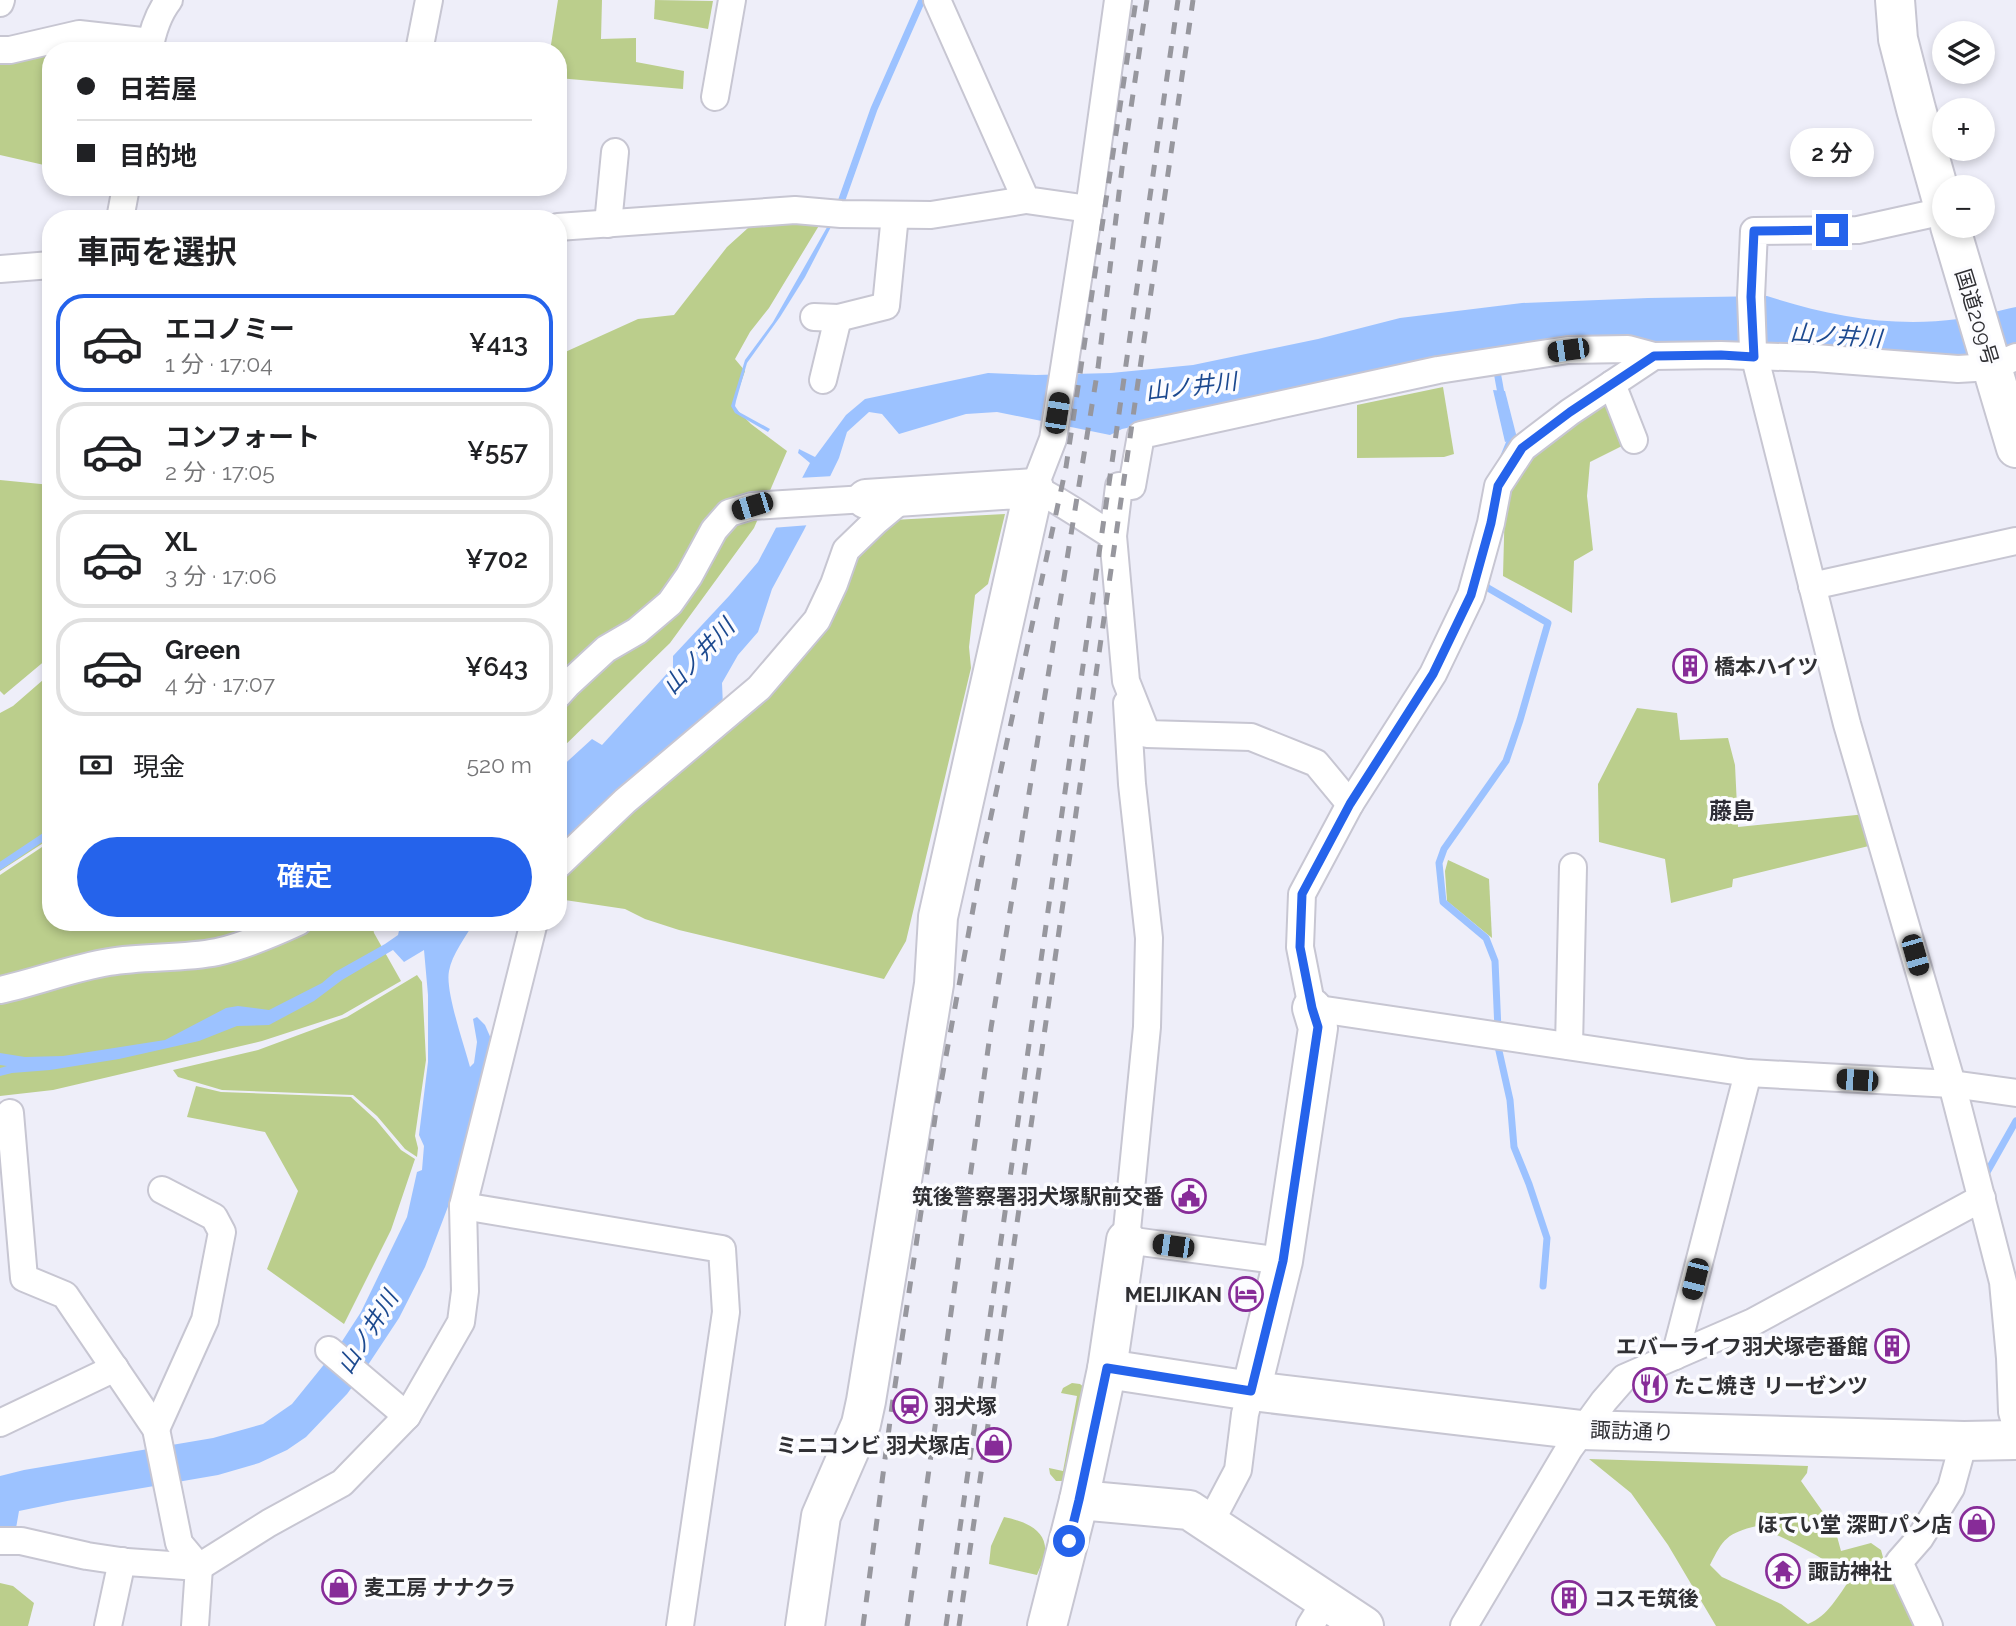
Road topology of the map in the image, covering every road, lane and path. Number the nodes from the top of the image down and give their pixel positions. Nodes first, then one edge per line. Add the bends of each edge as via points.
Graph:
1 (169, 0) edge
2 (429, 0) edge
3 (732, 0) edge
4 (937, 0) edge
5 (1118, 0) edge
6 (1895, 0) edge
7 (44, 42) edge
8 (126, 42) edge
9 (151, 42) edge
10 (421, 42) edge
11 (42, 43) edge
12 (0, 50) edge
13 (715, 97) dead end
14 (615, 152) dead end
15 (1934, 175) edge
16 (1026, 200) junction
17 (1089, 209) junction
18 (1932, 212) edge
19 (895, 215) junction
20 (608, 224) junction
21 (567, 227) edge
22 (1954, 238) edge
23 (42, 266) edge
24 (0, 269) edge
25 (1753, 354) junction
26 (1654, 356) junction
27 (2004, 362) edge
28 (823, 380) dead end
29 (1612, 384) junction
30 (1634, 440) dead end
31 (2016, 448) edge
32 (1034, 488) junction
33 (906, 496) junction
34 (866, 499) joint
35 (1113, 536) junction
36 (2016, 541) edge
37 (1812, 586) junction
38 (1126, 681) junction
39 (567, 686) edge
40 (1350, 804) junction
41 (567, 856) edge
42 (1573, 867) dead end
43 (276, 931) edge
44 (532, 931) edge
45 (0, 990) edge
46 (1312, 1008) junction
47 (1569, 1046) junction
48 (1748, 1073) junction
49 (1952, 1084) junction
50 (2016, 1093) edge
51 (10, 1113) dead end
52 (162, 1191) dead end
53 (1982, 1198) junction
54 (463, 1206) junction
55 (1126, 1240) junction
56 (1283, 1261) junction
57 (12, 1278) edge
58 (329, 1350) dead end
59 (1675, 1356) junction
60 (115, 1368) junction
61 (1107, 1368) junction
62 (1251, 1391) junction
63 (407, 1416) junction
64 (0, 1423) edge
65 (2016, 1426) edge
66 (1582, 1430) junction
67 (157, 1437) junction
68 (2016, 1440) edge
69 (1964, 1441) junction
70 (1079, 1500) junction
71 (1210, 1523) junction
72 (0, 1541) edge
73 (122, 1561) junction
74 (200, 1567) junction
75 (1318, 1613) edge
76 (108, 1626) edge
77 (195, 1626) edge
78 (680, 1626) edge
79 (805, 1626) edge
80 (1047, 1626) edge
81 (1364, 1626) edge
82 (1464, 1626) edge
83 (1929, 1626) edge

1 - 9 street
2 - 10 street
3 - 13 street
4 - 16 street
5 - 17 street
6 - 15 main road via 1898,39
7 - 8 street via 79,34
11 - 12 street
14 - 20 street
16 - 17 street
16 - 19 street via 931,215
17 - 32 street via 1053,439
18 - 25 street via 1858,230 1754,231
19 - 20 street via 795,210
19 - 28 street via 886,306 826,318
20 - 21 street
22 - 27 main road, 国道209号 via 1974,304
23 - 24 street
25 - 26 street
25 - 27 street via 1958,369
25 - 37 street
26 - 29 street
26 - 35 street via 1628,349 1568,350 1438,370 1140,435 1132,486 1119,486
27 - 31 main road, 国道209号
29 - 30 street
29 - 40 street via 1522,448 1498,486 1471,595 1433,674
32 - 33 main road
32 - 35 street
32 - 79 main road via 938,917 934,984 866,1401 861,1424 821,1516
33 - 34 main road
33 - 41 street via 846,550 817,620 759,688
34 - 39 street via 752,506 729,513 670,603 606,649
35 - 38 street
36 - 37 street
37 - 49 street
38 - 40 street via 1147,734 1251,737 1316,763
38 - 55 street via 1149,938 1147,1027
40 - 46 street via 1302,894 1300,947
42 - 47 street
43 - 45 street via 216,952 111,961
44 - 54 street
46 - 47 street
46 - 56 main road via 1318,1027
47 - 48 street
48 - 49 street
48 - 59 street
49 - 50 street
49 - 53 street
51 - 57 street
52 - 67 street via 214,1217 222,1233 205,1320
53 - 59 street via 1753,1322
53 - 65 street via 2003,1282
54 - 63 street via 466,1291 461,1322
54 - 78 street via 722,1249 726,1312
55 - 56 street
55 - 61 main road
56 - 62 main road
57 - 60 street via 65,1295
58 - 63 street
59 - 66 street via 1624,1378
60 - 64 street
60 - 67 street
61 - 62 main road, 諏訪通り
61 - 70 main road
62 - 66 main road, 諏訪通り
62 - 71 street via 1238,1470
63 - 74 street via 342,1483
66 - 69 main road, 諏訪通り
66 - 82 street
67 - 74 street via 179,1543
68 - 69 main road, 諏訪通り
69 - 83 street via 1951,1488 1899,1562
70 - 71 main road via 1189,1510
70 - 80 main road
71 - 75 main road
72 - 73 street
73 - 74 street
73 - 76 street
74 - 77 street
75 - 81 main road

